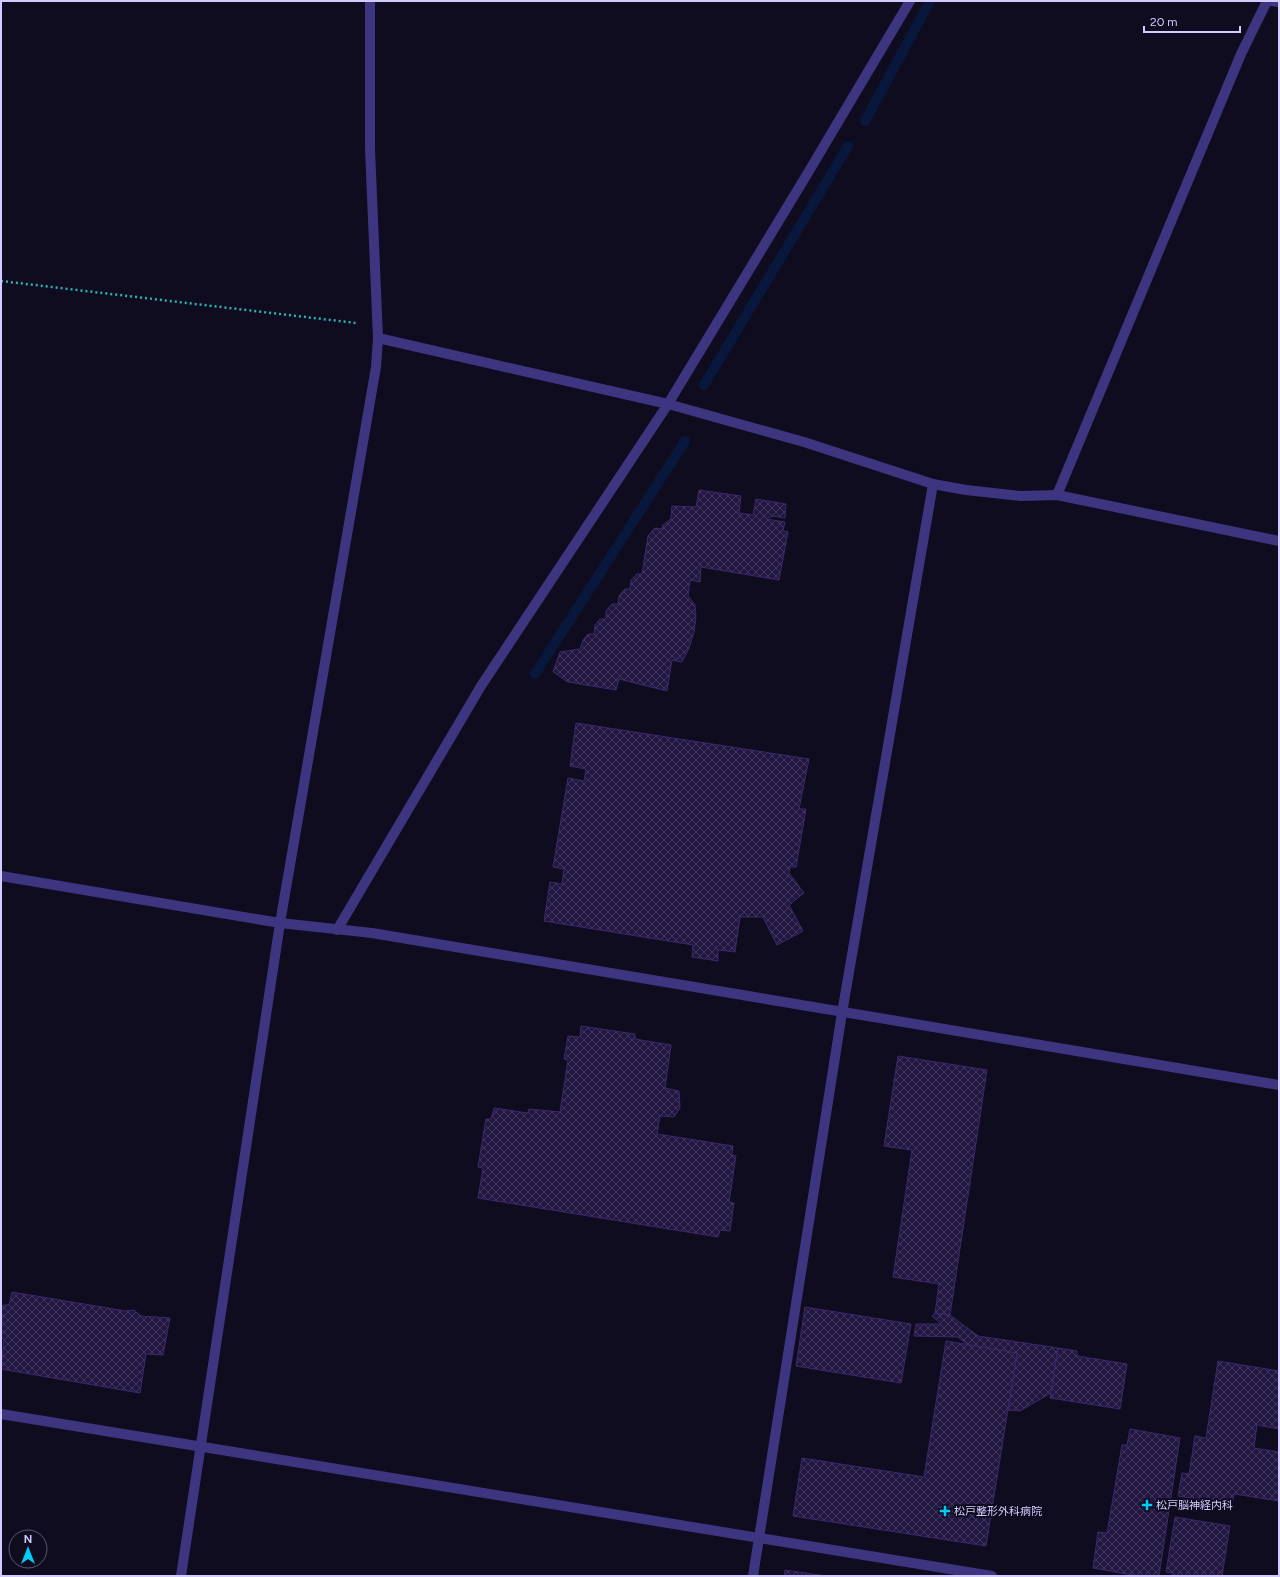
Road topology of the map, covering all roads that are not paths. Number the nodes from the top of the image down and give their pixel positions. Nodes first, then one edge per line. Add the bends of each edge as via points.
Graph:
1 (370, 1) edge
2 (910, 1) edge
3 (1267, 1) edge
4 (1271, 1) edge
5 (1279, 2) edge
6 (378, 338) junction
7 (668, 404) junction
8 (933, 484) junction
9 (1057, 495) junction
10 (1279, 541) edge
11 (1, 876) edge
12 (280, 923) junction
13 (337, 930) junction
14 (842, 1013) junction
15 (1279, 1085) edge
16 (1, 1414) edge
17 (201, 1446) junction
18 (759, 1538) junction
19 (181, 1576) edge
20 (753, 1576) edge
21 (992, 1576) edge

1 - 6 street via 370,149
2 - 7 street
3 - 9 street via 1241,54
4 - 5 street
6 - 7 street
6 - 12 street via 374,375
7 - 8 street via 804,442
7 - 13 street via 481,686
8 - 9 street via 1021,496
8 - 14 street
9 - 10 street
11 - 12 street
12 - 13 street
12 - 17 street
13 - 14 street via 372,933
14 - 15 street
14 - 18 street
16 - 17 street
17 - 18 street
17 - 19 street
18 - 20 street
18 - 21 street

